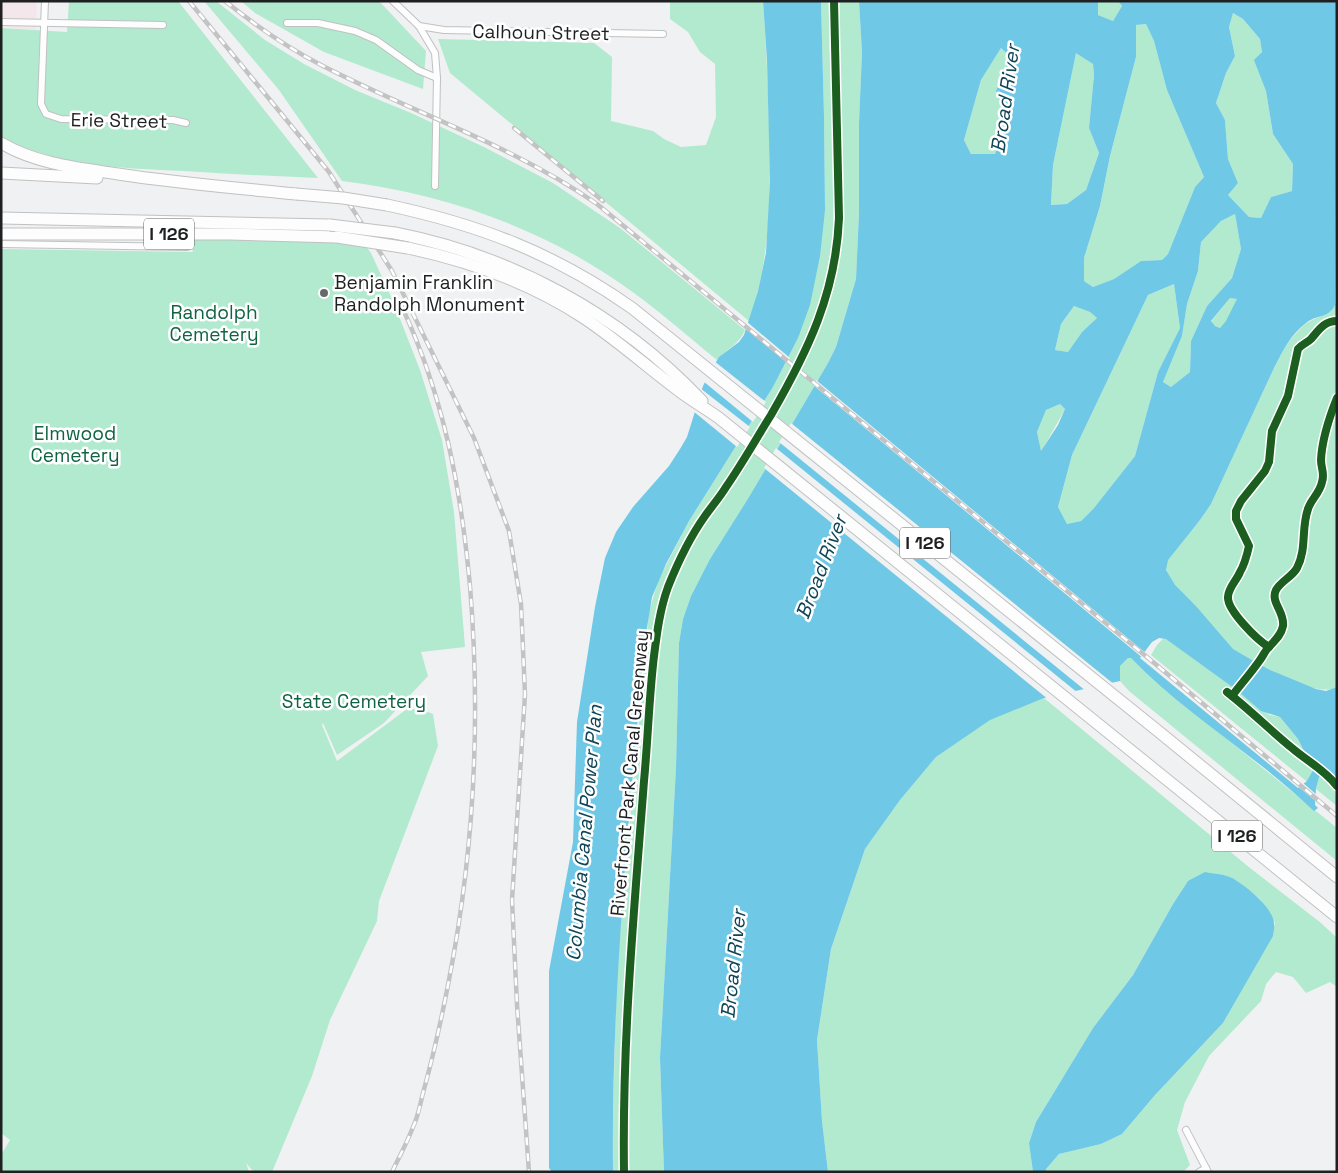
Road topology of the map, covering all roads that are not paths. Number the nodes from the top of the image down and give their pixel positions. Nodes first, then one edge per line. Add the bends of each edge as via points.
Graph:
1 (45, 1) edge
2 (393, 1) edge
3 (1, 22) edge
4 (44, 23) junction
5 (288, 23) dead end
6 (163, 25) dead end
7 (419, 26) junction
8 (663, 34) dead end
9 (437, 78) junction
10 (186, 123) dead end
11 (1, 143) edge
12 (1, 173) edge
13 (168, 182) junction
14 (434, 186) dead end
15 (1, 218) edge
16 (1, 234) edge
17 (1, 244) edge
18 (186, 247) dead end
19 (681, 386) junction
20 (1337, 877) edge
21 (1337, 917) edge
22 (1186, 1130) dead end
23 (1207, 1170) edge
24 (1199, 1172) edge

1 - 4 street
2 - 7 street
3 - 4 street
4 - 6 street
4 - 10 street, Erie Street via 41,104 46,114 61,119 173,120
5 - 9 street via 318,23 355,31 376,40 418,70
7 - 8 street, Calhoun Street via 444,30
7 - 9 street via 434,53
9 - 14 street
11 - 13 highway via 52,163
12 - 13 highway, I 126
13 - 20 highway, I 126, bridge via 387,205 467,225 517,243 582,275 618,298 691,354
15 - 19 highway, bridge via 330,225 420,238 494,260 588,307
16 - 19 highway, I 126, bridge via 337,237 408,248 469,264 526,286 582,317
17 - 18 street
19 - 21 highway, I 126
22 - 23 street
23 - 24 street

